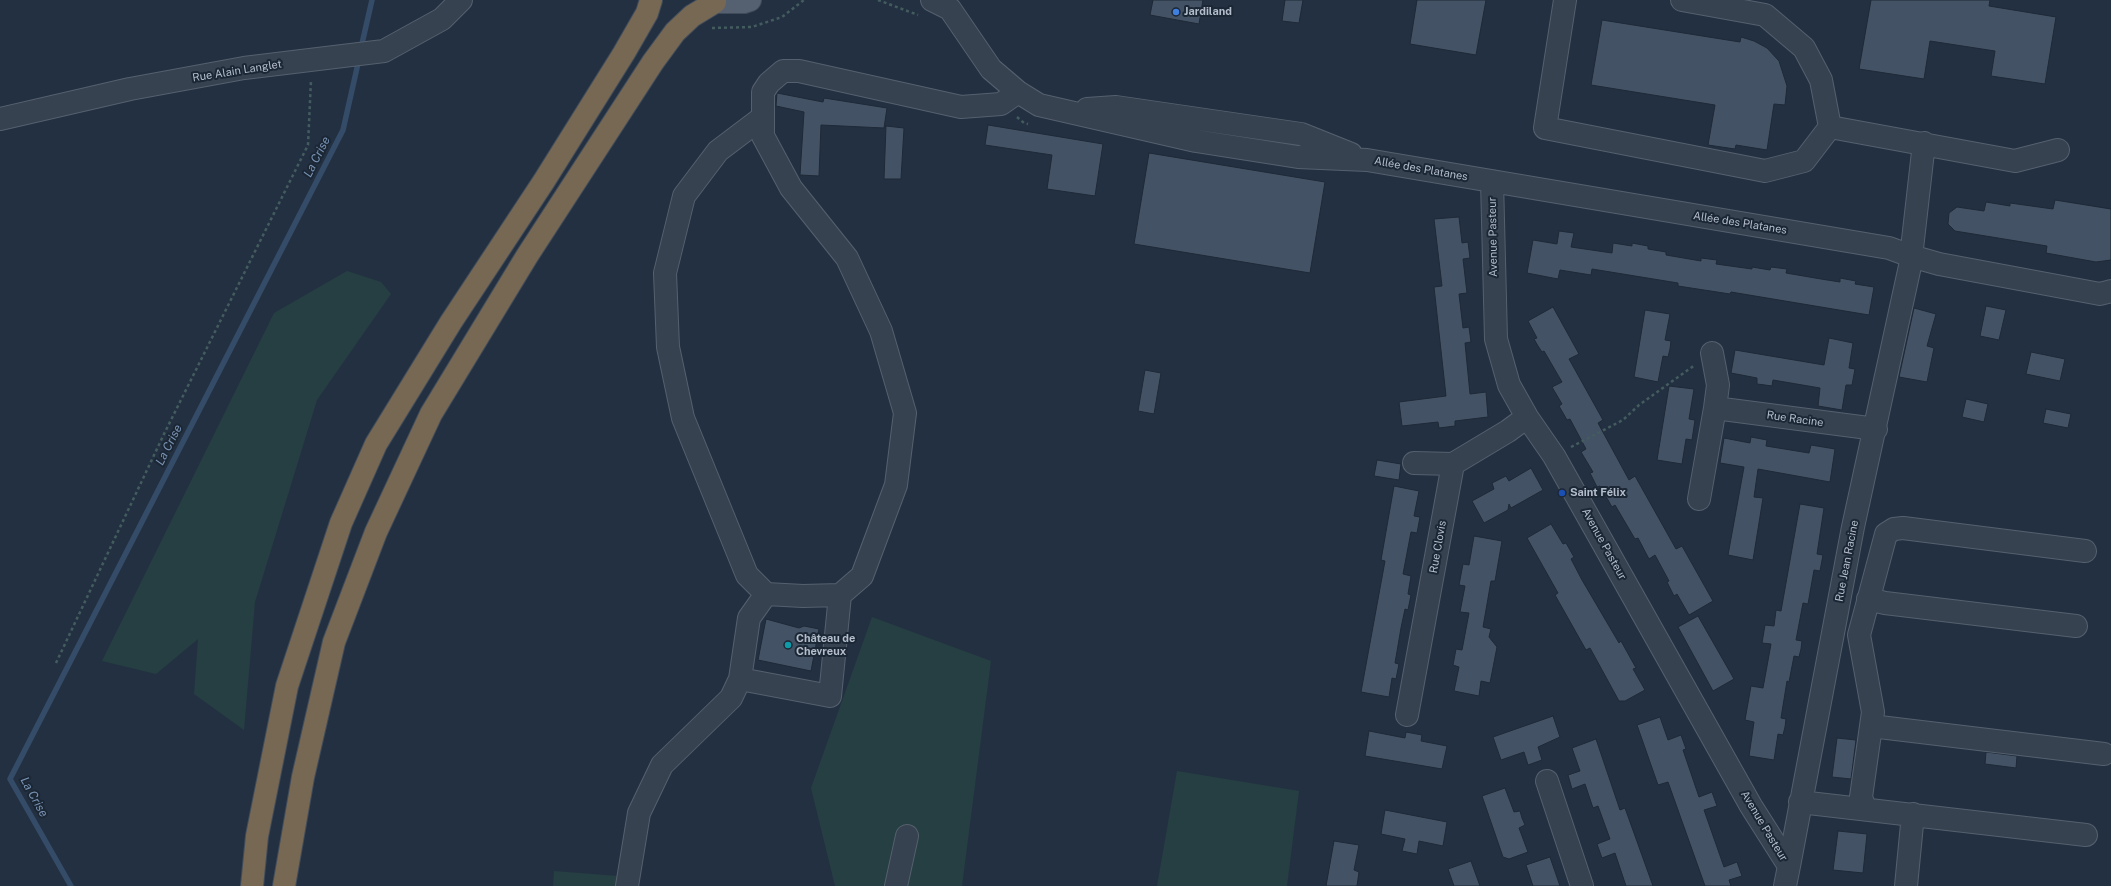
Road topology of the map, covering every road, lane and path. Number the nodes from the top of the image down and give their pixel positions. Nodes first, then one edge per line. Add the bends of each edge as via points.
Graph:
1 (461, 0) edge
2 (650, 0) edge
3 (750, 0) edge
4 (932, 0) edge
5 (1565, 0) edge
6 (1682, 0) edge
7 (711, 1) edge
8 (311, 60) junction
9 (1018, 92) junction
10 (763, 117) junction
11 (0, 119) edge
12 (1830, 127) junction
13 (1924, 143) junction
14 (2058, 150) dead end
15 (1492, 182) junction
16 (1911, 256) junction
17 (2111, 291) edge
18 (1712, 353) joint
19 (1715, 408) junction
20 (1527, 417) junction
21 (1876, 429) junction
22 (1554, 456) junction
23 (1414, 463) dead end
24 (1453, 464) junction
25 (1699, 499) dead end
26 (2085, 551) dead end
27 (766, 594) junction
28 (840, 595) junction
29 (1868, 599) junction
30 (2076, 626) dead end
31 (56, 663) dead end
32 (740, 679) junction
33 (1407, 715) dead end
34 (1871, 726) junction
35 (2104, 754) dead end
36 (1547, 781) dead end
37 (1800, 802) junction
38 (1865, 808) junction
39 (1913, 814) junction
40 (2086, 835) dead end
41 (907, 836) dead end
42 (1787, 876) edge
43 (252, 886) edge
44 (284, 886) edge
45 (628, 886) edge
46 (896, 886) edge
47 (1582, 886) edge
48 (1906, 886) edge

1 - 8 street, Rue Alain Langlet via 442,19 384,51
2 - 43 highway via 647,13 624,53 451,322 373,451 341,523 287,686 257,836
3 - 7 main road
4 - 9 street, Allée des Platanes via 950,9 991,69
5 - 12 street via 1545,128 1765,171 1804,161
6 - 12 street via 1765,15 1804,48 1821,80
7 - 44 highway via 675,32 653,62 527,256 431,414 376,532 334,642 303,777
8 - 11 street, Rue Alain Langlet via 244,68 130,89
8 - 31 path via 308,145 164,434
9 - 10 street via 1001,104 961,107 799,71 783,71 762,92
9 - 15 street, Allée des Platanes via 1039,105 1067,111 1116,106 1301,134 1367,160
10 - 27 street via 718,151 684,196 665,273 668,347 683,418 747,575
10 - 28 street via 763,136 791,188 847,258 882,331 905,413 896,485 862,576
12 - 13 street
13 - 14 street via 2015,161
13 - 16 street, Rue Jean Racine
15 - 16 street, Allée des Platanes via 1889,248
15 - 20 street, Avenue Pasteur via 1496,339 1509,385
16 - 17 street, Allée des Platanes via 1945,265 2100,294
16 - 21 street, Rue Jean Racine
18 - 19 street via 1718,385
18 - 22 path via 1639,405 1623,420
19 - 21 street, Rue Racine
19 - 25 street
20 - 22 street, Avenue Pasteur
20 - 24 street
21 - 37 street, Rue Jean Racine
22 - 42 street, Avenue Pasteur via 1751,806
23 - 24 street
24 - 33 street, Rue Clovis
26 - 29 street via 1903,528 1886,534
27 - 28 street
27 - 32 street via 749,618
28 - 32 street via 830,696
29 - 30 street
29 - 34 street via 1858,635 1873,712
32 - 45 street via 731,698 662,765 638,813
34 - 35 street
34 - 38 street via 1861,797
36 - 47 street
37 - 38 street
37 - 42 street, Rue Jean Racine
38 - 39 street
39 - 40 street
39 - 48 street
41 - 46 street

